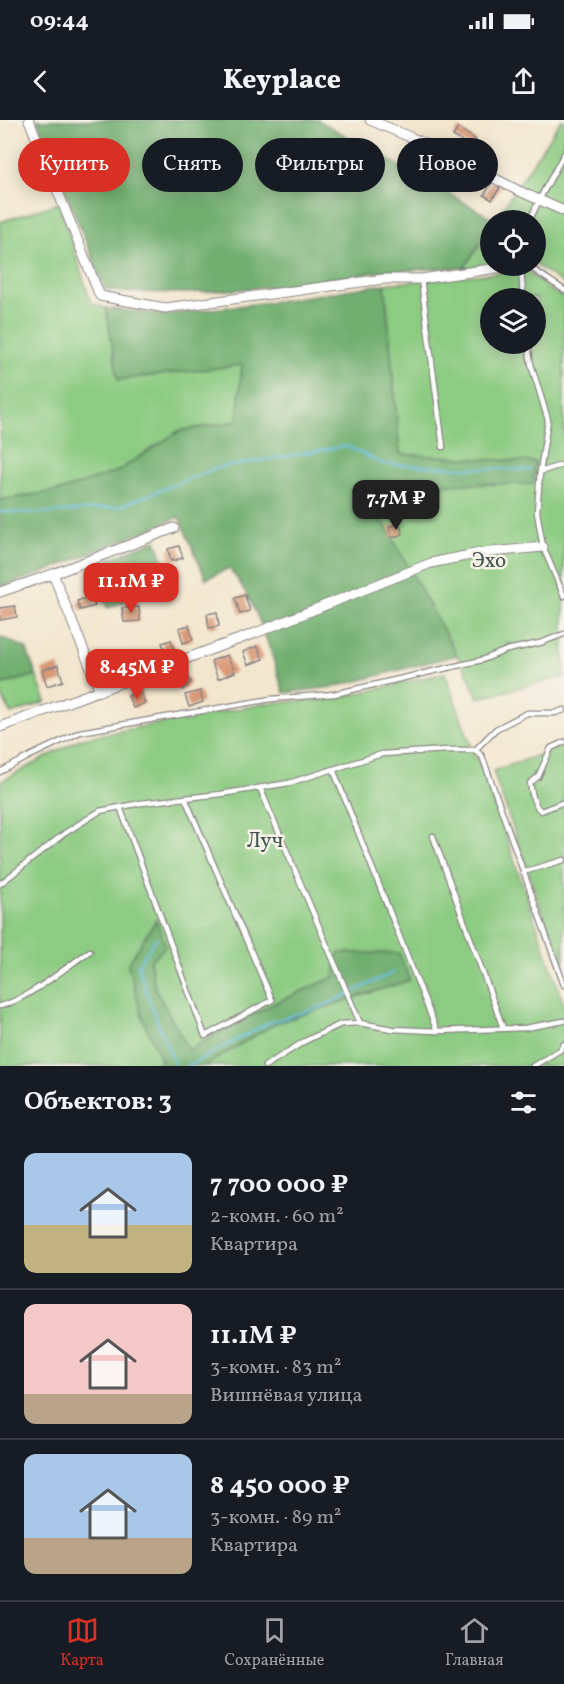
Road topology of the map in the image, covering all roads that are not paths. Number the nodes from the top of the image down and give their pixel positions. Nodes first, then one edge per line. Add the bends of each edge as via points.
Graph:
1 (29, 120) edge
2 (370, 120) edge
3 (564, 154) edge
4 (539, 200) junction
5 (534, 210) edge
6 (564, 212) edge
7 (480, 270) edge
8 (543, 276) edge
9 (421, 279) junction
10 (564, 290) edge
11 (530, 354) edge
12 (443, 447) dead end
13 (564, 464) edge
14 (540, 472) junction
15 (174, 528) dead end
16 (543, 547) junction
17 (53, 574) junction
18 (0, 592) edge
19 (564, 596) edge
20 (564, 634) edge
21 (100, 691) junction
22 (564, 710) edge
23 (0, 727) edge
24 (564, 742) edge
25 (475, 750) junction
26 (333, 770) junction
27 (0, 772) edge
28 (260, 788) junction
29 (185, 798) junction
30 (564, 802) edge
31 (120, 807) junction
32 (433, 836) dead end
33 (564, 860) edge
34 (524, 872) junction
35 (0, 885) edge
36 (90, 951) dead end
37 (564, 985) edge
38 (0, 1006) edge
39 (564, 1021) edge
40 (360, 1023) junction
41 (503, 1028) junction
42 (437, 1031) junction
43 (564, 1044) edge
44 (265, 1066) edge
45 (533, 1066) edge

1 - 9 street via 100,296 165,308 384,279
2 - 4 street
3 - 4 lane
4 - 5 lane
4 - 6 street
7 - 9 street
8 - 10 lane
9 - 12 lane
11 - 14 lane via 548,420
13 - 14 lane
14 - 16 lane via 537,512
15 - 17 street
16 - 19 lane
16 - 21 street via 480,552 431,563
17 - 18 street
17 - 21 street
20 - 27 lane via 482,660 334,694 271,699 80,732
21 - 23 street
22 - 25 lane via 527,712 496,729
24 - 30 lane via 551,748 538,777 530,783 541,811
25 - 26 lane via 382,754
25 - 34 lane via 482,756
26 - 28 lane
26 - 42 lane
28 - 29 lane
28 - 40 lane
29 - 31 lane
29 - 31 lane via 272,1000 205,1036
31 - 35 lane via 100,811 74,827
32 - 41 lane
33 - 34 lane
34 - 37 lane
36 - 38 lane via 10,1004
39 - 41 lane
40 - 42 lane
40 - 44 lane via 340,1024
41 - 42 lane
43 - 45 lane

